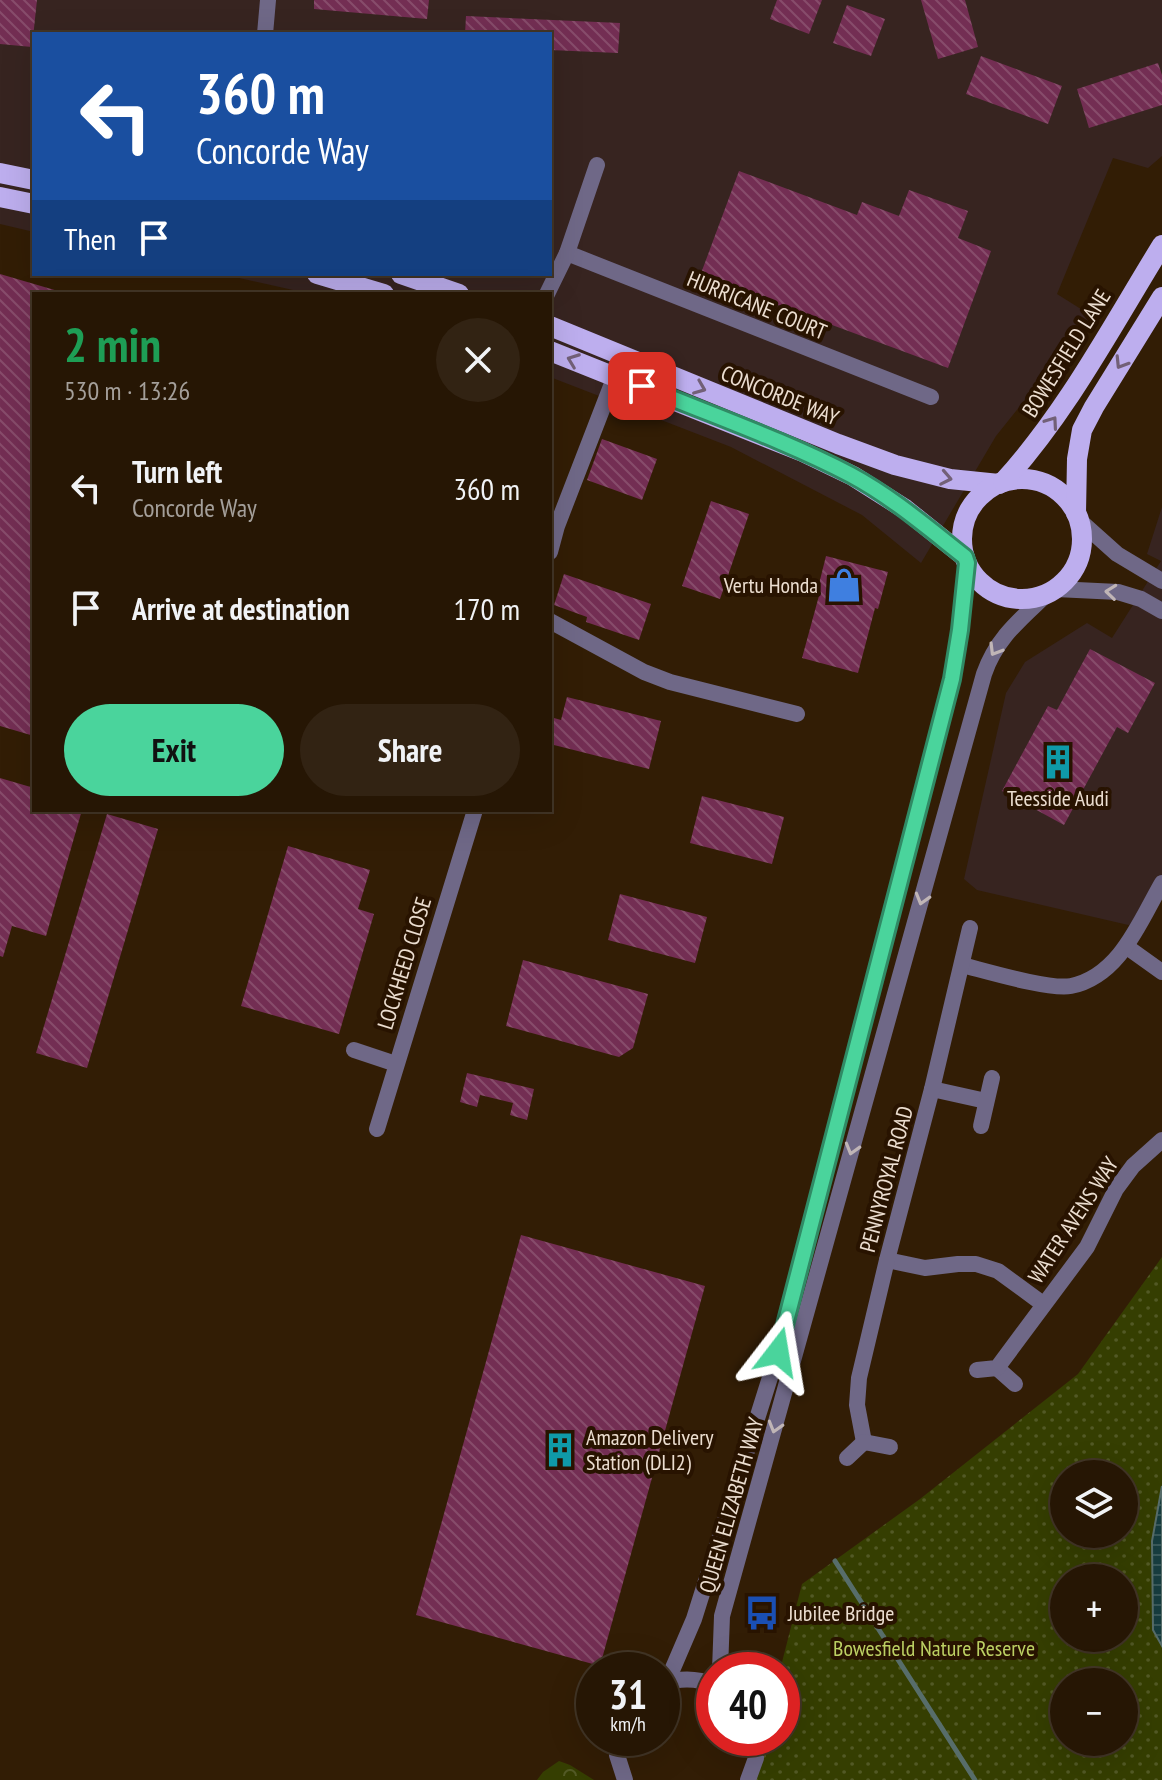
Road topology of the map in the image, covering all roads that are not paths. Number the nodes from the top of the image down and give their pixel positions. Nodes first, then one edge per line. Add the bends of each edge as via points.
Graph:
1 (268, 0) edge
2 (265, 32) edge
3 (597, 165) dead end
4 (0, 173) edge
5 (32, 180) edge
6 (0, 197) edge
7 (32, 204) edge
8 (1162, 245) edge
9 (567, 253) junction
10 (324, 276) edge
11 (407, 276) edge
12 (377, 292) edge
13 (453, 292) edge
14 (548, 292) edge
15 (1162, 297) edge
16 (552, 327) edge
17 (552, 352) edge
18 (615, 376) junction
19 (931, 397) dead end
20 (1001, 483) junction
21 (1078, 517) junction
22 (552, 545) edge
23 (966, 560) junction
24 (1162, 581) edge
25 (1052, 591) junction
26 (1162, 611) edge
27 (552, 622) edge
28 (797, 714) dead end
29 (474, 812) edge
30 (1162, 883) edge
31 (970, 928) dead end
32 (1127, 947) junction
33 (962, 965) junction
34 (1162, 972) edge
35 (354, 1050) dead end
36 (396, 1064) junction
37 (992, 1078) dead end
38 (932, 1089) junction
39 (986, 1101) junction
40 (981, 1126) dead end
41 (377, 1129) dead end
42 (1162, 1140) edge
43 (887, 1260) junction
44 (1043, 1304) junction
45 (997, 1368) junction
46 (977, 1370) dead end
47 (1015, 1384) dead end
48 (864, 1442) junction
49 (890, 1447) dead end
50 (847, 1458) dead end
51 (679, 1652) edge
52 (721, 1652) edge
53 (617, 1756) edge
54 (756, 1756) edge
55 (625, 1780) edge
56 (748, 1780) edge

1 - 2 street
3 - 9 street
4 - 5 main road
6 - 7 main road
20 -> 8 main road, BOWESFIELD LANE via 1053,421
9 - 14 street
9 - 19 street, HURRICANE COURT
10 - 12 main road
11 - 13 main road
15 -> 21 main road via 1082,430
16 -> 20 main road, CONCORDE WAY via 895,465 950,479
18 -> 17 main road, CONCORDE WAY
18 - 22 street
18 - 23 main road, CONCORDE WAY via 853,476 905,509
20 - 21 main road via 1040,482 1067,499
20 - 23 main road via 978,498 964,522
21 - 24 street via 1117,554
21 - 25 main road via 1080,555 1073,572
23 - 25 main road via 980,582 1004,597 1026,599
23 - 51 street, QUEEN ELIZABETH WAY via 952,679 778,1352 694,1619
26 -> 25 street via 1118,592
25 -> 52 street, QUEEN ELIZABETH WAY via 1005,634 984,674 722,1616
27 - 28 street via 657,677
29 - 36 street, LOCKHEED CLOSE
30 - 32 street
31 - 33 street, PENNYROYAL ROAD
32 - 33 street via 1094,977 1069,986
32 - 34 street
33 - 38 street, PENNYROYAL ROAD
35 - 36 street
36 - 41 street, LOCKHEED CLOSE
37 - 39 street
38 - 39 street
38 - 43 street, PENNYROYAL ROAD
39 - 40 street
42 - 44 street, WATER AVENS WAY via 1116,1189 1087,1247
43 - 44 street via 925,1268 976,1264 998,1271
43 - 48 street, PENNYROYAL ROAD via 859,1378 857,1405
44 - 45 street, WATER AVENS WAY
45 - 46 street
45 - 47 street
48 - 49 street
48 - 50 street
53 - 55 street
54 - 56 street

